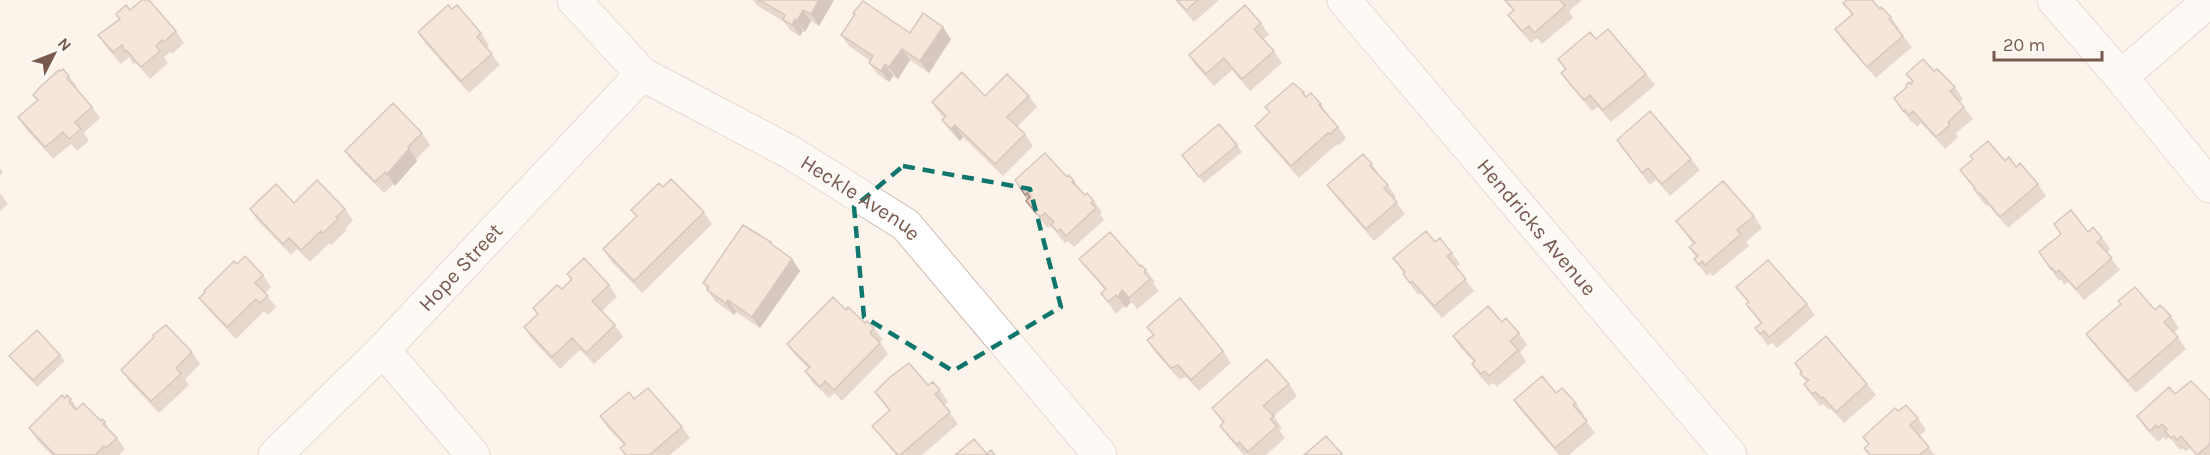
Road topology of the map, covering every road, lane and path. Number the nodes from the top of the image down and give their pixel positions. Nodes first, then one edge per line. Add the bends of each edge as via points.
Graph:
1 (574, 0) edge
2 (1344, 0) edge
3 (2054, 0) edge
4 (2210, 0) edge
5 (642, 74) junction
6 (2121, 76) junction
7 (2210, 186) edge
8 (383, 350) junction
9 (275, 455) edge
10 (473, 455) edge
11 (1100, 455) edge
12 (1730, 455) edge

1 - 5 street, Heckle Avenue
2 - 12 street, Hendricks Avenue
3 - 6 street
4 - 6 street
5 - 8 street, Hope Street
5 - 11 street, Heckle Avenue via 790,152 906,225
6 - 7 street
8 - 9 street, Hope Street
8 - 10 street

